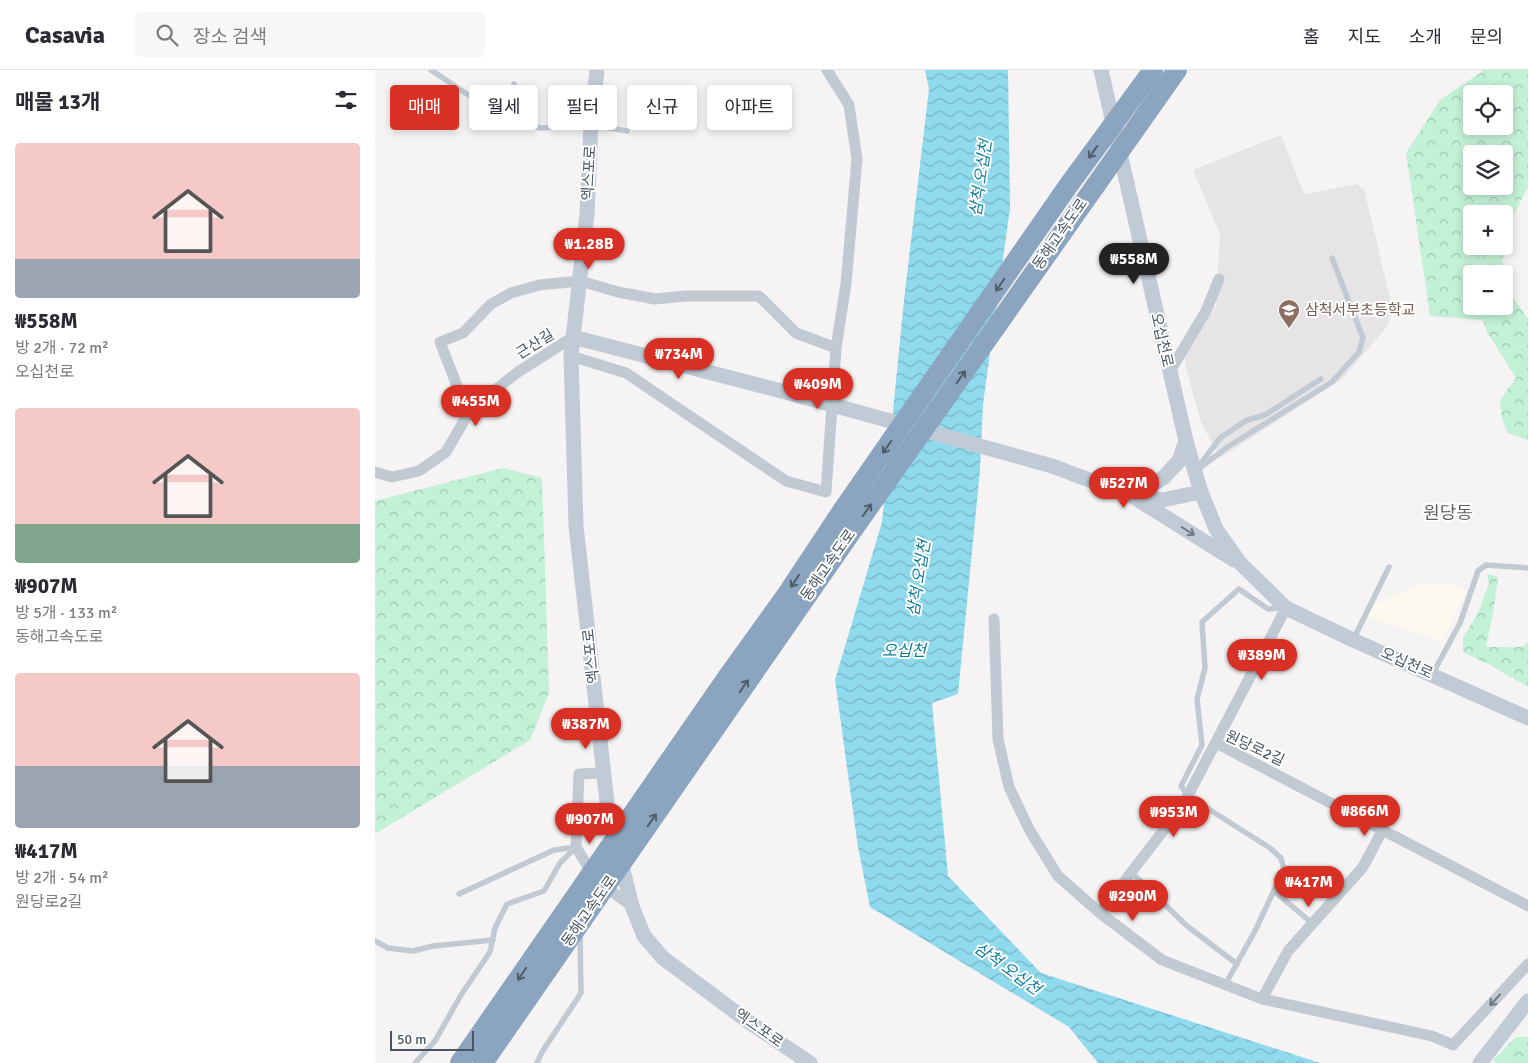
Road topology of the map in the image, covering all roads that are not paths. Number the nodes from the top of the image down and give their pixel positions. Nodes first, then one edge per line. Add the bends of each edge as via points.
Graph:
1 (431, 70) edge
2 (597, 70) edge
3 (827, 70) edge
4 (1101, 70) edge
5 (1153, 70) edge
6 (1177, 70) edge
7 (595, 85) edge
8 (469, 95) edge
9 (617, 129) edge
10 (591, 130) edge
11 (627, 131) dead end
12 (1332, 258) dead end
13 (1219, 280) dead end
14 (580, 281) junction
15 (573, 337) junction
16 (836, 348) junction
17 (571, 356) junction
18 (1169, 374) junction
19 (1321, 380) dead end
20 (468, 414) junction
21 (1186, 441) junction
22 (1195, 471) junction
23 (375, 472) edge
24 (1201, 492) junction
25 (1132, 496) junction
26 (1240, 563) junction
27 (1389, 567) dead end
28 (1528, 568) edge
29 (1286, 608) junction
30 (993, 619) dead end
31 (1353, 640) junction
32 (1432, 675) junction
33 (1528, 718) edge
34 (1216, 743) junction
35 (604, 773) junction
36 (1188, 796) junction
37 (1382, 831) junction
38 (576, 847) junction
39 (1131, 872) junction
40 (1274, 891) junction
41 (459, 894) dead end
42 (632, 906) junction
43 (1528, 906) edge
44 (579, 909) dead end
45 (1099, 913) junction
46 (1313, 924) junction
47 (493, 940) junction
48 (375, 941) edge
49 (1237, 964) junction
50 (1528, 964) edge
51 (1225, 985) junction
52 (1262, 1000) junction
53 (1526, 1007) edge
54 (415, 1063) edge
55 (459, 1063) edge
56 (483, 1063) edge
57 (537, 1063) edge
58 (810, 1063) edge
59 (1480, 1063) edge

1 - 8 lane
2 - 7 street, 엑스포로
3 - 16 street via 849,105 857,159 846,284
4 - 18 street, 오십천로
5 -> 55 highway, 동해고속도로 via 1068,186
56 -> 6 highway, 동해고속도로
9 - 11 lane
10 - 14 street, 엑스포로
12 - 22 lane via 1363,338 1359,352 1332,382
13 - 18 street via 1206,311
14 - 15 street, 엑스포로
14 - 16 street via 655,299 759,296 797,334
14 - 20 street via 539,285 511,293 491,304 463,333 440,342
15 - 17 street, 엑스포로
15 - 20 street, 근산길 via 518,372
15 - 25 street via 1052,466
16 - 17 street via 826,492 786,481 626,373
17 - 35 street, 엑스포로 via 576,526
18 - 21 street, 오십천로
19 - 22 lane via 1220,438
20 - 23 street, 근산길 via 446,452 419,471 392,477
21 - 22 street, 오십천로
21 - 25 street via 1179,461 1163,478
22 - 24 street, 오십천로
24 - 25 street via 1162,500
24 - 26 street, 오십천로 via 1216,529
25 -> 26 street
26 - 29 street, 오십천로
27 - 31 lane
28 - 32 lane via 1487,565 1478,571 1460,622
29 - 31 street, 오십천로
29 - 34 street
29 - 36 lane via 1268,608 1239,589 1202,622 1205,668 1197,699 1202,745 1181,786
30 - 45 street via 998,739 1009,787 1030,831 1058,876
31 - 32 street, 오십천로
32 - 33 street, 오십천로
34 - 36 street, 원당로2길
34 - 37 street, 원당로2길
35 - 38 street via 579,774
35 - 42 street, 엑스포로 via 608,811
36 - 39 street, 원당로2길
36 - 40 lane via 1281,858 1284,869
37 - 43 street, 원당로2길
37 - 46 street via 1363,868
38 - 41 lane via 554,850
38 - 42 street via 594,884
38 - 47 lane via 560,863 544,891 507,904
39 - 45 street, 원당로2길
39 - 49 lane via 1187,926
40 - 46 lane
40 - 49 lane
42 - 58 street, 엑스포로 via 643,936 663,958
44 - 57 lane via 581,993
45 - 51 street via 1162,960
46 - 52 street via 1288,951
47 - 48 lane via 433,946 413,952 388,948
47 - 54 lane via 491,952 435,1041
49 - 51 lane
50 -> 52 street via 1453,1045 1432,1036
51 - 52 street
53 - 59 street

